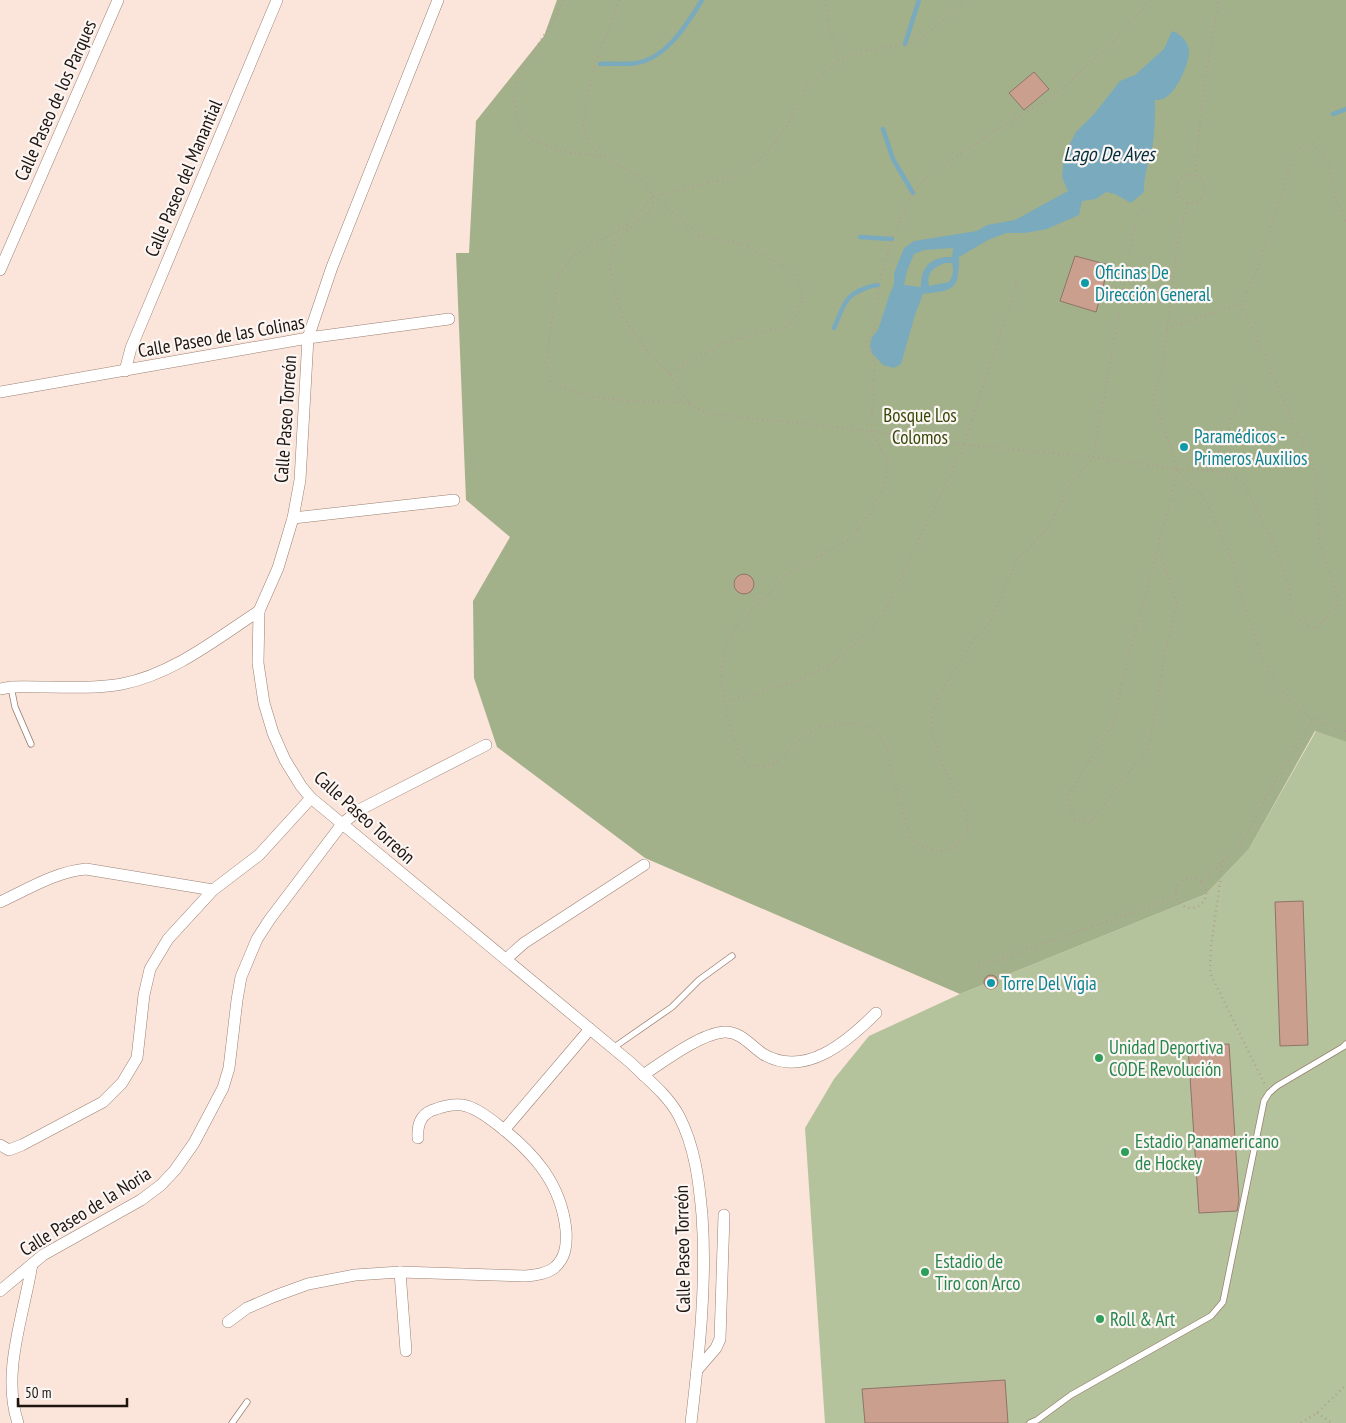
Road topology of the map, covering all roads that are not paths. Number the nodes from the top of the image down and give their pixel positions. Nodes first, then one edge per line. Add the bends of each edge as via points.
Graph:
1 (118, 0) edge
2 (277, 0) edge
3 (438, 0) edge
4 (0, 269) edge
5 (449, 318) dead end
6 (308, 338) junction
7 (125, 371) junction
8 (0, 392) edge
9 (454, 500) dead end
10 (293, 518) junction
11 (259, 611) junction
12 (6, 688) edge
13 (31, 744) dead end
14 (486, 745) dead end
15 (311, 798) junction
16 (342, 824) junction
17 (644, 865) dead end
18 (213, 890) junction
19 (0, 902) edge
20 (732, 956) dead end
21 (506, 959) junction
22 (876, 1013) dead end
23 (590, 1029) junction
24 (1346, 1044) edge
25 (613, 1048) junction
26 (643, 1075) junction
27 (504, 1130) junction
28 (418, 1138) dead end
29 (0, 1145) edge
30 (724, 1216) dead end
31 (32, 1264) junction
32 (394, 1273) junction
33 (0, 1291) edge
34 (228, 1322) dead end
35 (406, 1351) dead end
36 (697, 1370) junction
37 (247, 1402) dead end
38 (18, 1423) edge
39 (232, 1423) edge
40 (691, 1423) edge
41 (1030, 1423) edge

1 - 4 street, Calle Paseo de los Parques
2 - 7 street, Calle Paseo del Manantial via 131,348
3 - 6 street, Calle Paseo Torreón via 332,268
5 - 6 street, Calle Paseo de las Colinas
6 - 7 street, Calle Paseo de las Colinas
6 - 10 street, Calle Paseo Torreón via 300,480
7 - 8 street, Calle Paseo de las Colinas
9 - 10 street
10 - 11 street, Calle Paseo Torreón via 278,568
11 - 12 street via 153,676 121,684
11 - 15 street, Calle Paseo Torreón via 258,662 264,703 285,760
12 - 13 lane
14 - 16 street, Calle Paseo de la Noria via 359,810
15 - 16 street, Calle Paseo Torreón
15 - 18 street via 259,855
16 - 21 street, Calle Paseo Torreón
16 - 31 street, Calle Paseo de la Noria via 257,939 241,977 229,1068 223,1088 194,1143 161,1186 43,1254
17 - 21 street via 524,943
18 - 19 street via 86,869 51,877
18 - 29 street via 168,940 150,969 137,1058 122,1083 103,1102 22,1145 9,1150
20 - 25 lane via 699,980 672,1007
21 - 23 street, Calle Paseo Torreón
22 - 26 street via 860,1030 819,1058 799,1062 780,1060 764,1054 742,1037 726,1032 710,1035
23 - 25 street, Calle Paseo Torreón
23 - 27 street
24 - 41 lane via 1277,1086 1264,1102 1223,1302 1218,1309
25 - 26 street, Calle Paseo Torreón
26 - 36 street, Calle Paseo Torreón via 678,1115 689,1139 698,1176 704,1284
27 - 28 street via 478,1111 454,1105 425,1114 417,1128
27 - 32 street via 520,1142 554,1187 565,1223 564,1257 554,1268 542,1274 525,1276
30 - 36 street via 720,1340
31 - 33 street, Calle Paseo de la Noria
31 - 38 street via 18,1329 12,1383
32 - 34 street via 355,1275 308,1284 247,1308
32 - 35 street
36 - 40 street, Calle Paseo Torreón
37 - 39 lane

